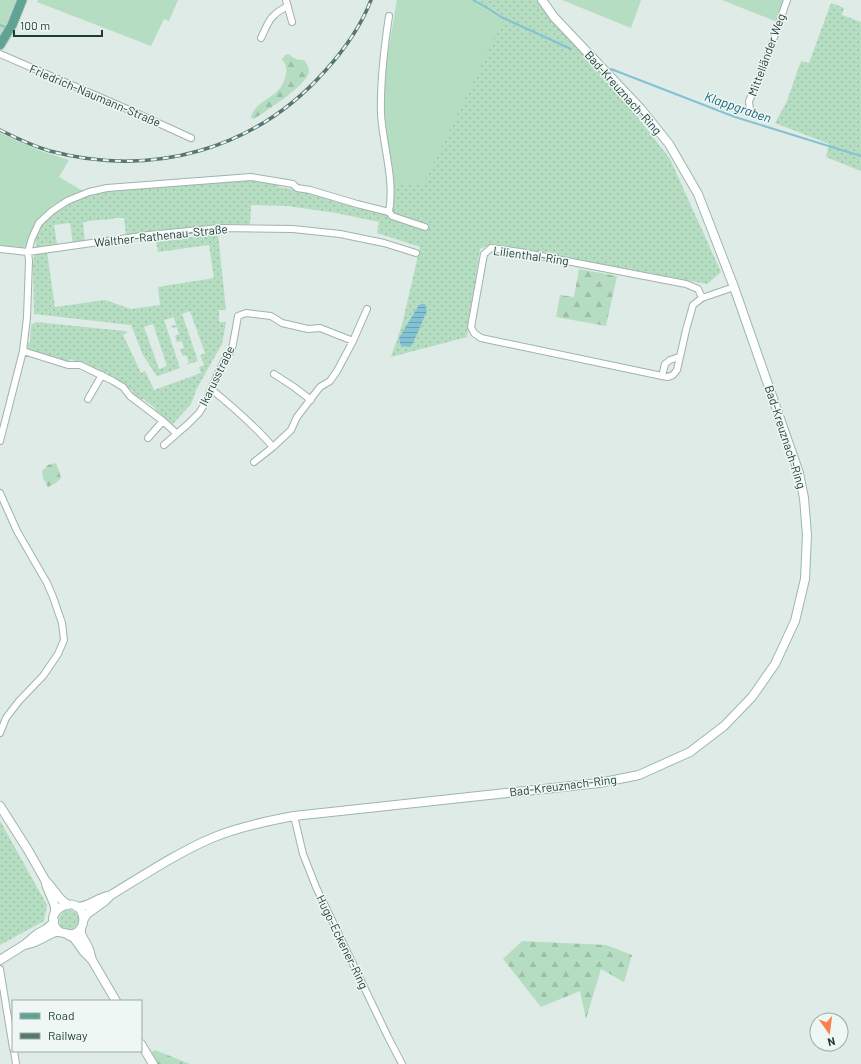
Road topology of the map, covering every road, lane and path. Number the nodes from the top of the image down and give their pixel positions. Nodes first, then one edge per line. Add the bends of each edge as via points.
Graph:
1 (22, 0) edge
2 (542, 0) edge
3 (787, 0) edge
4 (287, 3) edge
5 (389, 16) dead end
6 (292, 22) dead end
7 (261, 38) dead end
8 (0, 46) edge
9 (0, 54) edge
10 (750, 110) dead end
11 (191, 138) dead end
12 (389, 212) junction
13 (425, 227) dead end
14 (0, 249) edge
15 (28, 252) junction
16 (416, 253) dead end
17 (734, 288) junction
18 (702, 298) junction
19 (367, 309) dead end
20 (353, 342) junction
21 (23, 352) junction
22 (679, 357) junction
23 (274, 374) dead end
24 (102, 375) junction
25 (662, 376) junction
26 (211, 388) junction
27 (88, 399) dead end
28 (310, 400) junction
29 (163, 421) junction
30 (176, 434) junction
31 (148, 438) dead end
32 (0, 441) edge
33 (164, 445) dead end
34 (273, 447) junction
35 (254, 462) dead end
36 (0, 493) edge
37 (0, 733) edge
38 (0, 806) edge
39 (294, 816) junction
40 (45, 880) junction
41 (111, 895) junction
42 (68, 905) junction
43 (77, 907) junction
44 (55, 912) junction
45 (84, 919) junction
46 (54, 921) junction
47 (81, 928) junction
48 (64, 934) junction
49 (24, 946) junction
50 (0, 960) edge
51 (92, 960) junction
52 (0, 969) edge
53 (115, 1000) edge
54 (12, 1042) edge
55 (142, 1046) edge
56 (14, 1052) edge
57 (16, 1064) edge
58 (153, 1064) edge
59 (402, 1064) edge

1 - 8 main road
2 - 17 main road, Bad-Kreuznach-Ring via 554,18 641,109 669,144 698,194
3 - 10 street, Mittelländer Weg via 749,101
4 - 6 street
4 - 7 street via 270,18
5 - 12 street via 381,83 381,115 391,187
9 - 11 street, Friedrich-Naumann-Straße
12 - 13 street via 392,216
12 - 15 street via 297,188 293,184 251,177 107,188 67,201 52,211 39,223
14 - 15 street, Walther-Rathenau-Straße
15 - 16 street, Walther-Rathenau-Straße via 220,228 293,229 340,234
15 - 21 street via 27,318
17 - 18 street
17 - 39 main road, Bad-Kreuznach-Ring via 798,473 804,498 807,535 805,578 795,621 776,664 752,697 724,726 690,752 639,775 599,784
18 - 22 street via 693,305
18 - 25 street, Lilienthal-Ring via 698,289 686,284 520,252 491,248 484,254 471,327 474,333 482,338
19 - 20 street
20 - 26 street, Ikarusstraße via 320,328 308,329 282,323 271,316 246,313 238,316 234,344
20 - 28 street via 330,381 320,387
21 - 24 street via 68,365 80,365
21 - 32 street
22 - 25 street via 665,364
22 - 25 street via 677,370 673,375
23 - 28 street
24 - 27 street
24 - 29 street via 123,387 130,396
26 - 30 street, Ikarusstraße via 198,413
26 - 34 street via 235,408
28 - 34 street via 297,416 291,430
29 - 30 street
29 - 31 street
30 - 33 street, Ikarusstraße
34 - 35 street
36 - 37 street via 16,531 47,583 62,622 64,640 43,676 6,718
38 - 40 main road
39 - 41 main road, Bad-Kreuznach-Ring via 247,826 212,838
39 - 59 street, Hugo-Eckener-Ring via 303,854 316,887
40 - 42 main road
40 - 44 main road
41 - 43 main road, Bad-Kreuznach-Ring
41 - 45 main road, Bad-Kreuznach-Ring
42 - 43 main road
42 - 44 main road
43 - 45 main road
44 - 46 main road
45 - 47 main road
46 - 48 main road via 56,929
46 - 49 main road
47 - 48 main road via 74,934
47 - 51 main road
48 - 49 main road via 55,932
48 - 51 main road via 74,938
49 - 50 main road
51 - 53 main road
52 - 54 street
55 - 58 main road
56 - 57 street

